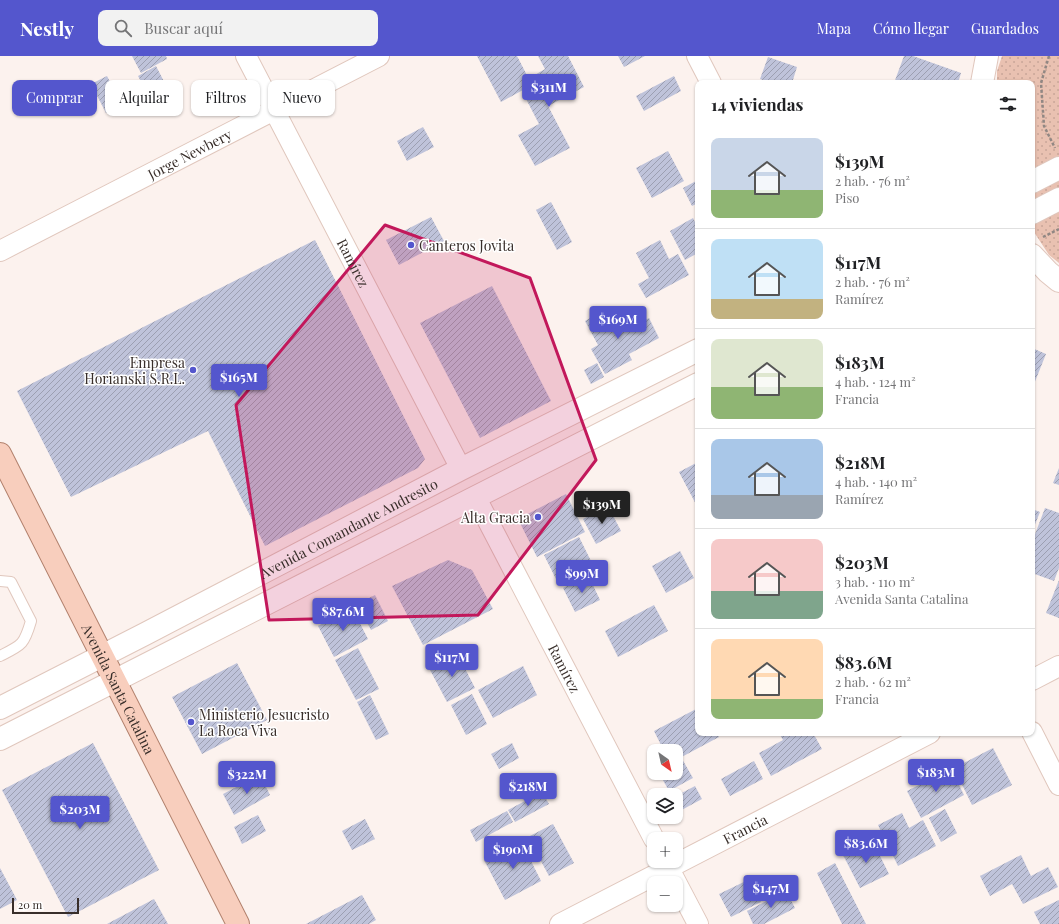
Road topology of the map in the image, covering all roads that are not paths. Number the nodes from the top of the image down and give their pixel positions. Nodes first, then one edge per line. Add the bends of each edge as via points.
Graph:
1 (246, 56) edge
2 (380, 56) edge
3 (697, 56) edge
4 (987, 56) edge
5 (333, 80) edge
6 (709, 80) edge
7 (983, 80) edge
8 (268, 98) edge
9 (268, 113) edge
10 (277, 116) edge
11 (1059, 168) edge
12 (1035, 180) edge
13 (1059, 199) edge
14 (1035, 211) edge
15 (0, 251) edge
16 (1035, 257) edge
17 (1035, 277) edge
18 (1059, 281) edge
19 (1059, 287) edge
20 (695, 352) edge
21 (695, 386) edge
22 (0, 454) edge
23 (461, 469) junction
24 (476, 498) junction
25 (0, 582) edge
26 (0, 656) edge
27 (102, 656) junction
28 (1059, 666) edge
29 (1035, 678) edge
30 (115, 680) junction
31 (0, 708) edge
32 (924, 736) edge
33 (1034, 736) edge
34 (0, 739) edge
35 (1059, 785) edge
36 (650, 832) edge
37 (683, 857) edge
38 (662, 868) edge
39 (669, 868) edge
40 (238, 924) edge
41 (560, 924) edge
42 (698, 924) edge

1 - 8 street, Ramírez
2 - 5 street, Jorge Newbery
3 - 6 street
4 - 7 main road
9 - 15 street, Jorge Newbery
10 - 23 street, Ramírez
11 - 12 main road
13 - 14 main road
16 - 18 main road
17 - 19 main road
20 - 23 main road, Avenida Comandante Andresito
21 - 24 main road, Avenida Comandante Andresito
22 - 27 main road, Avenida Santa Catalina
23 - 27 main road, Avenida Comandante Andresito
24 - 30 main road, Avenida Comandante Andresito
24 - 36 street, Ramírez
25 - 26 lane via 11,582 31,622 26,638 18,647
27 - 30 main road, Avenida Santa Catalina
27 - 31 main road, Avenida Comandante Andresito
28 - 29 street
30 - 34 main road, Avenida Comandante Andresito
30 - 40 main road, Avenida Santa Catalina
32 - 37 street, Francia
33 - 35 street
38 - 41 street, Francia
39 - 42 street

